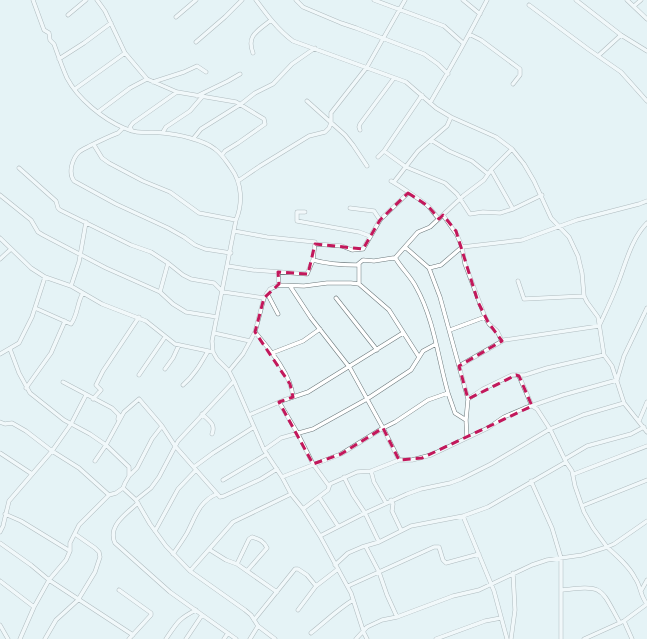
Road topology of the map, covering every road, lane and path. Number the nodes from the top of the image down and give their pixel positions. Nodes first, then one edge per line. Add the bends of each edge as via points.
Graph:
1 (32, 0) edge
2 (86, 0) edge
3 (99, 0) edge
4 (196, 0) edge
5 (242, 0) edge
6 (256, 0) edge
7 (296, 0) edge
8 (374, 0) edge
9 (405, 0) edge
10 (463, 0) edge
11 (487, 0) edge
12 (576, 0) edge
13 (627, 0) edge
14 (641, 0) edge
15 (529, 5) dead end
16 (634, 6) junction
17 (399, 10) junction
18 (480, 14) junction
19 (68, 15) dead end
20 (176, 16) dead end
21 (647, 19) edge
22 (271, 20) junction
23 (111, 23) junction
24 (469, 34) junction
25 (621, 35) junction
26 (383, 38) junction
27 (196, 42) dead end
28 (463, 43) junction
29 (315, 48) junction
30 (647, 51) edge
31 (125, 52) junction
32 (253, 54) dead end
33 (598, 56) junction
34 (59, 59) junction
35 (367, 67) junction
36 (206, 72) dead end
37 (240, 74) dead end
38 (448, 74) junction
39 (394, 78) junction
40 (147, 79) junction
41 (152, 82) junction
42 (513, 84) dead end
43 (75, 88) junction
44 (176, 92) junction
45 (422, 95) junction
46 (197, 96) junction
47 (202, 97) junction
48 (307, 101) dead end
49 (647, 101) edge
50 (430, 103) junction
51 (241, 104) junction
52 (98, 112) junction
53 (451, 117) junction
54 (331, 123) junction
55 (123, 128) junction
56 (360, 130) dead end
57 (132, 131) junction
58 (163, 132) junction
59 (193, 139) junction
60 (431, 140) junction
61 (94, 145) junction
62 (512, 149) junction
63 (384, 151) junction
64 (222, 155) junction
65 (378, 157) dead end
66 (367, 166) dead end
67 (406, 167) junction
68 (20, 168) dead end
69 (491, 170) junction
70 (488, 174) junction
71 (238, 181) junction
72 (408, 193) junction
73 (0, 195) edge
74 (542, 195) junction
75 (460, 199) junction
76 (647, 201) edge
77 (350, 208) dead end
78 (513, 209) junction
79 (305, 212) dead end
80 (443, 215) junction
81 (439, 219) junction
82 (236, 220) junction
83 (380, 220) junction
84 (86, 222) junction
85 (647, 223) edge
86 (558, 226) junction
87 (234, 231) junction
88 (370, 236) junction
89 (0, 238) edge
90 (315, 244) junction
91 (405, 246) junction
92 (462, 247) junction
93 (11, 249) junction
94 (231, 253) junction
95 (79, 254) junction
96 (395, 258) junction
97 (0, 259) edge
98 (313, 260) junction
99 (168, 263) junction
100 (358, 264) junction
101 (228, 266) junction
102 (429, 268) junction
103 (278, 272) junction
104 (45, 277) junction
105 (518, 281) dead end
106 (359, 284) junction
107 (279, 285) junction
108 (71, 286) junction
109 (290, 286) junction
110 (160, 292) junction
111 (223, 292) junction
112 (83, 293) junction
113 (267, 293) junction
114 (584, 296) junction
115 (264, 298) junction
116 (336, 298) dead end
117 (35, 308) junction
118 (647, 308) edge
119 (278, 314) dead end
120 (139, 317) junction
121 (217, 317) junction
122 (485, 317) junction
123 (65, 321) junction
124 (599, 326) junction
125 (320, 329) junction
126 (450, 330) junction
127 (255, 332) junction
128 (214, 333) junction
129 (403, 333) junction
130 (165, 337) junction
131 (250, 341) junction
132 (502, 341) junction
133 (436, 344) junction
134 (179, 345) junction
135 (10, 349) junction
136 (377, 350) junction
137 (208, 351) junction
138 (213, 352) junction
139 (272, 353) junction
140 (0, 354) edge
141 (604, 355) junction
142 (419, 357) junction
143 (459, 366) junction
144 (350, 368) junction
145 (166, 369) dead end
146 (229, 371) junction
147 (139, 375) dead end
148 (519, 376) junction
149 (617, 380) junction
150 (234, 381) junction
151 (63, 382) dead end
152 (183, 385) dead end
153 (26, 388) junction
154 (448, 392) junction
155 (86, 395) junction
156 (293, 397) junction
157 (93, 399) junction
158 (367, 399) junction
159 (468, 399) junction
160 (279, 402) junction
161 (647, 402) edge
162 (624, 403) junction
163 (532, 406) junction
164 (202, 414) junction
165 (249, 414) junction
166 (466, 420) junction
167 (639, 421) junction
168 (0, 422) edge
169 (118, 422) junction
170 (71, 424) junction
171 (162, 426) junction
172 (254, 427) junction
173 (644, 427) junction
174 (383, 428) junction
175 (550, 429) junction
176 (647, 432) edge
177 (212, 434) dead end
178 (298, 434) junction
179 (467, 438) junction
180 (106, 445) junction
181 (176, 446) junction
182 (647, 446) edge
183 (264, 450) junction
184 (52, 451) junction
185 (0, 453) edge
186 (267, 454) junction
187 (399, 460) junction
188 (565, 460) junction
189 (95, 461) dead end
190 (313, 464) junction
191 (195, 469) junction
192 (277, 469) junction
193 (370, 471) junction
194 (32, 474) junction
195 (574, 474) junction
196 (129, 476) junction
197 (282, 477) junction
198 (344, 478) junction
199 (223, 480) dead end
200 (647, 480) edge
201 (531, 482) junction
202 (329, 486) junction
203 (123, 488) junction
204 (217, 494) junction
205 (291, 494) junction
206 (109, 495) junction
207 (318, 497) junction
208 (391, 500) junction
209 (136, 501) junction
210 (386, 503) junction
211 (582, 506) junction
212 (303, 509) junction
213 (365, 513) junction
214 (5, 514) junction
215 (463, 516) junction
216 (647, 521) edge
217 (338, 526) junction
218 (1, 529) edge
219 (401, 530) junction
220 (155, 531) junction
221 (75, 534) junction
222 (320, 536) junction
223 (379, 542) junction
224 (0, 543) edge
225 (366, 547) junction
226 (607, 547) junction
227 (210, 550) junction
228 (70, 551) junction
229 (173, 554) junction
230 (479, 554) junction
231 (561, 558) junction
232 (237, 564) junction
233 (335, 565) junction
234 (338, 569) junction
235 (190, 571) junction
236 (248, 571) junction
237 (379, 572) junction
238 (513, 573) junction
239 (49, 580) junction
240 (647, 580) edge
241 (0, 581) edge
242 (491, 584) junction
243 (316, 586) junction
244 (348, 586) junction
245 (118, 590) dead end
246 (562, 590) junction
247 (641, 591) junction
248 (277, 592) junction
249 (78, 600) junction
250 (353, 600) junction
251 (647, 604) edge
252 (34, 607) junction
253 (196, 610) junction
254 (298, 610) dead end
255 (202, 615) junction
256 (397, 617) junction
257 (501, 618) junction
258 (254, 620) junction
259 (624, 621) junction
260 (620, 623) junction
261 (0, 625) edge
262 (258, 626) junction
263 (362, 630) junction
264 (310, 632) dead end
265 (228, 633) junction
266 (133, 635) junction
267 (8, 639) edge
268 (20, 639) edge
269 (44, 639) edge
270 (129, 639) edge
271 (166, 639) edge
272 (186, 639) edge
273 (224, 639) edge
274 (236, 639) edge
275 (250, 639) edge
276 (275, 639) edge
277 (356, 639) edge
278 (367, 639) edge
279 (436, 639) edge
280 (507, 639) edge
281 (510, 639) edge
282 (561, 639) edge
283 (584, 639) edge
284 (632, 639) edge

1 - 34 street via 44,30 50,34 50,40 55,45
2 - 19 street
3 - 23 street
4 - 20 street
5 - 27 street
6 - 22 street
7 - 26 street via 303,6 341,23
8 - 17 street
9 - 17 street
10 - 18 street
11 - 18 street
12 - 25 street
13 - 16 street
14 - 16 street
15 - 33 street
16 - 21 street
17 - 26 street
17 - 28 street via 444,26
18 - 24 street
22 - 29 street via 293,41
22 - 32 street via 251,39
23 - 31 street
23 - 34 street
24 - 28 street
24 - 42 street via 520,69 520,75
25 - 30 street
25 - 33 street
26 - 35 street
26 - 38 street via 424,54
28 - 38 street
29 - 35 street
29 - 51 street via 292,64 273,84
31 - 40 street
31 - 43 street
33 - 49 street via 621,72
34 - 43 street via 68,80
35 - 39 street
35 - 54 street via 331,113
36 - 41 street via 197,66
37 - 46 street
38 - 50 street
39 - 45 street via 406,82
39 - 56 street via 360,124
40 - 41 street
40 - 52 street via 130,88
41 - 44 street
43 - 52 street
44 - 46 street
44 - 57 street via 133,123 130,127
45 - 50 street
45 - 63 street
46 - 47 street
47 - 51 street
47 - 58 street via 190,111 166,127
48 - 54 street
50 - 53 street
51 - 59 street via 202,129
51 - 64 street via 265,122 225,150
52 - 55 street
53 - 60 street via 447,126
53 - 62 street via 496,137
54 - 66 street via 345,135
54 - 71 street via 324,132 309,136
55 - 57 street
55 - 61 street
57 - 58 street
58 - 59 street
59 - 64 street
60 - 67 street via 418,151
60 - 70 street via 472,161
61 - 82 street via 102,158 109,163 170,192 199,213
61 - 94 street via 79,152 72,164 70,172 74,181 168,228 195,245
62 - 69 street
62 - 74 street
63 - 65 street
63 - 67 street
64 - 71 street
67 - 72 street via 392,182
67 - 75 street via 445,183
68 - 84 street via 56,201 59,209
69 - 70 street
69 - 78 street
70 - 75 street
71 - 82 street via 240,208
72 - 81 street via 428,206
72 - 83 street
73 - 95 street via 31,220 39,233
74 - 78 street
74 - 86 street
75 - 78 street via 470,214 500,213
75 - 80 street
76 - 86 street
77 - 83 street via 374,211
79 - 88 street via 297,212 298,222
80 - 81 street
80 - 92 street via 456,231
81 - 91 street via 418,232
82 - 87 street
83 - 88 street
84 - 95 street
84 - 99 street via 131,245 151,252
85 - 124 street via 632,248
86 - 92 street via 518,241
86 - 114 street via 568,237 578,256
87 - 90 street
87 - 94 street
88 - 90 street via 363,249
89 - 93 street
90 - 98 street
91 - 96 street
91 - 102 street
92 - 102 street via 441,265
92 - 122 street via 465,264
93 - 97 street
93 - 104 street
94 - 101 street
95 - 108 street
95 - 110 street
96 - 100 street via 363,260
96 - 133 street via 416,286
98 - 100 street via 345,265
98 - 103 street via 307,274
99 - 110 street
99 - 111 street via 186,277 214,283
100 - 106 street
101 - 103 street
101 - 111 street
102 - 126 street
103 - 107 street
104 - 108 street
104 - 117 street
105 - 114 street via 524,299
106 - 109 street via 327,282
106 - 129 street via 389,310
107 - 109 street
107 - 113 street
108 - 112 street
109 - 125 street
110 - 121 street via 186,312
111 - 115 street
111 - 121 street
112 - 120 street via 102,304
112 - 123 street via 72,324
113 - 115 street
113 - 119 street
114 - 124 street via 598,317
115 - 127 street
116 - 136 street
117 - 123 street
117 - 135 street via 19,343
118 - 149 street via 624,356
120 - 130 street
120 - 157 street via 103,372 96,385 101,390
121 - 128 street
122 - 126 street
122 - 132 street
123 - 153 street via 51,353
124 - 132 street
124 - 141 street
125 - 139 street via 303,341
125 - 144 street
126 - 143 street
127 - 131 street
127 - 139 street
128 - 131 street
128 - 138 street
129 - 136 street
129 - 142 street
130 - 134 street
130 - 147 street
131 - 146 street
132 - 143 street
133 - 142 street via 423,351
133 - 154 street
134 - 137 street
134 - 145 street
135 - 140 street
135 - 153 street
136 - 144 street
137 - 138 street
137 - 152 street
138 - 146 street
139 - 156 street via 290,384
141 - 148 street
141 - 149 street via 612,366
142 - 158 street via 411,370
143 - 159 street
144 - 156 street via 308,392
144 - 158 street
146 - 150 street
148 - 159 street via 509,376
148 - 163 street
149 - 162 street
149 - 163 street
150 - 164 street
150 - 165 street
151 - 155 street
153 - 170 street via 34,397
154 - 166 street via 455,413
154 - 174 street via 428,400
155 - 157 street
155 - 170 street
156 - 160 street
157 - 169 street via 112,408 118,415
158 - 174 street
158 - 178 street via 313,429
159 - 166 street
160 - 165 street
160 - 178 street
161 - 167 street
162 - 167 street
162 - 175 street via 583,415
163 - 175 street
163 - 179 street via 504,417
164 - 177 street via 214,426
164 - 181 street
165 - 172 street
166 - 179 street
167 - 173 street
168 - 184 street via 14,424
169 - 171 street via 124,412 139,399
169 - 180 street
170 - 180 street
170 - 184 street
171 - 181 street
171 - 196 street via 137,468
172 - 183 street
172 - 191 street via 213,453
173 - 176 street
173 - 188 street via 631,434 587,446
174 - 187 street
174 - 190 street via 340,454
175 - 188 street
175 - 208 street via 461,479
178 - 183 street via 280,438
178 - 190 street
179 - 187 street via 445,450 422,458
180 - 189 street
180 - 196 street via 129,467
181 - 191 street
181 - 209 street via 154,484
182 - 195 street
183 - 186 street
184 - 194 street
184 - 206 street via 79,468
185 - 194 street
186 - 192 street
186 - 199 street
187 - 193 street
188 - 195 street
188 - 201 street
190 - 197 street
190 - 202 street
191 - 204 street
191 - 220 street via 178,489
192 - 197 street
192 - 204 street via 224,496
193 - 198 street via 357,472
193 - 210 street
194 - 214 street via 9,501
195 - 211 street
196 - 203 street
197 - 205 street
198 - 202 street
198 - 213 street
200 - 211 street
201 - 215 street via 492,505
201 - 231 street via 552,528
202 - 207 street via 328,490
203 - 206 street
203 - 209 street
204 - 229 street via 200,507
205 - 212 street
205 - 227 street via 234,522
206 - 221 street via 80,523
207 - 212 street
207 - 217 street
208 - 210 street
208 - 219 street via 392,511
209 - 220 street
209 - 253 street via 117,524 113,532 114,541 170,592
210 - 213 street
211 - 226 street via 593,528
212 - 222 street
213 - 217 street
213 - 223 street
214 - 218 street
214 - 228 street
215 - 219 street
215 - 230 street
216 - 226 street
217 - 222 street
219 - 223 street
220 - 229 street
221 - 228 street via 70,543
221 - 249 street via 100,554 95,572
222 - 233 street
223 - 225 street
224 - 239 street
225 - 233 street via 348,554
225 - 237 street
226 - 231 street
226 - 247 street via 636,578
227 - 232 street
227 - 235 street
228 - 239 street via 66,560
229 - 235 street
230 - 237 street via 446,563 439,547 434,547
230 - 242 street
231 - 238 street via 547,560
231 - 246 street
232 - 236 street
232 - 236 street via 249,539 252,537 260,540 267,548
233 - 234 street
234 - 243 street
234 - 244 street
235 - 258 street via 245,610
236 - 248 street
237 - 244 street
237 - 256 street
238 - 242 street
238 - 281 street via 515,610
239 - 249 street
239 - 252 street
240 - 247 street
241 - 252 street
242 - 256 street
242 - 257 street
243 - 248 street via 298,569 293,571
243 - 254 street
244 - 250 street
245 - 266 street via 151,613
246 - 260 street via 587,587 601,591
246 - 282 street
247 - 251 street
248 - 258 street
249 - 266 street
249 - 269 street via 56,620
250 - 263 street
250 - 264 street
251 - 259 street
252 - 268 street
253 - 255 street
253 - 271 street via 177,622
255 - 265 street
255 - 272 street
256 - 263 street via 378,621
257 - 279 street via 485,621
257 - 280 street
258 - 262 street
259 - 260 street
259 - 284 street
260 - 283 street
261 - 267 street
262 - 275 street
262 - 276 street
263 - 277 street
263 - 278 street
265 - 273 street
265 - 274 street
266 - 270 street

